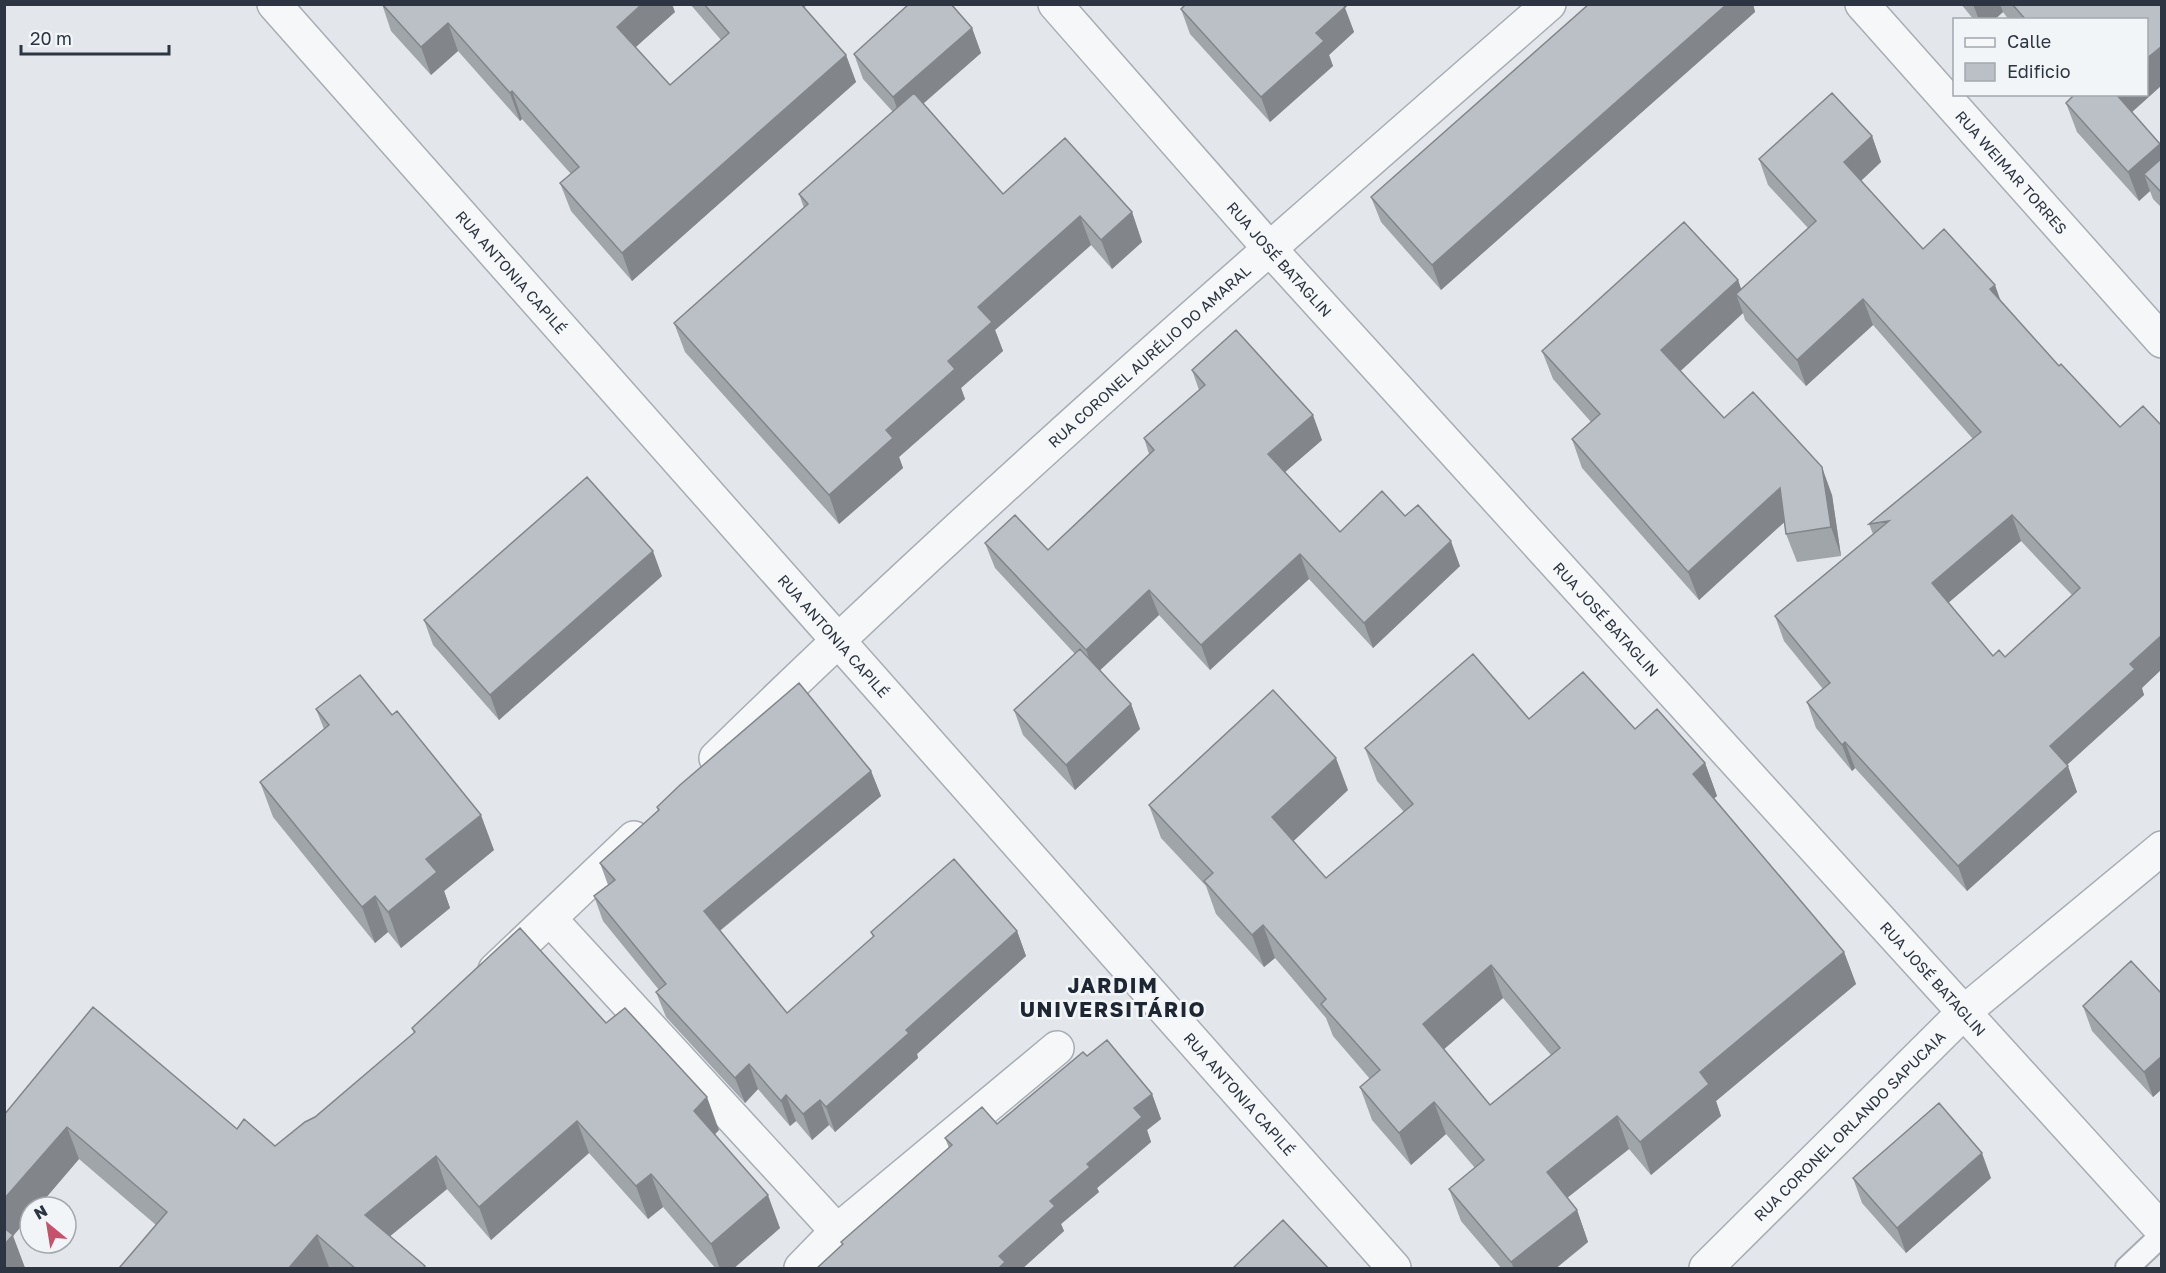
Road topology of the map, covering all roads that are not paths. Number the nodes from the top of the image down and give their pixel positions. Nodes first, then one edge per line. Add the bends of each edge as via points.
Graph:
1 (274, 4) edge
2 (1055, 4) edge
3 (1549, 4) edge
4 (1862, 4) edge
5 (1269, 248) junction
6 (2162, 341) edge
7 (836, 641) junction
8 (693, 780) edge
9 (659, 813) edge
10 (2162, 848) edge
11 (550, 919) junction
12 (472, 991) edge
13 (1964, 1012) junction
14 (1057, 1048) dead end
15 (2162, 1230) edge
16 (837, 1231) junction
17 (2162, 1235) edge
18 (801, 1269) edge
19 (1394, 1269) edge
20 (1706, 1269) edge
21 (2127, 1269) edge

1 - 7 street, RUA ANTONIA CAPILÉ
2 - 5 street, RUA JOSÉ BATAGLIN
3 - 5 street, RUA CORONEL AURÉLIO DO AMARAL
4 - 6 street, RUA WEIMAR TORRES
5 - 7 street, RUA CORONEL AURÉLIO DO AMARAL
5 - 13 street, RUA JOSÉ BATAGLIN
7 - 8 street, RUA CORONEL AURÉLIO DO AMARAL
7 - 19 street, RUA ANTONIA CAPILÉ
9 - 11 street
10 - 13 street, RUA CORONEL ORLANDO SAPUCAIA
11 - 12 street
11 - 16 street
13 - 15 street, RUA JOSÉ BATAGLIN
13 - 20 street, RUA CORONEL ORLANDO SAPUCAIA
14 - 16 street
16 - 18 street
17 - 21 lane

